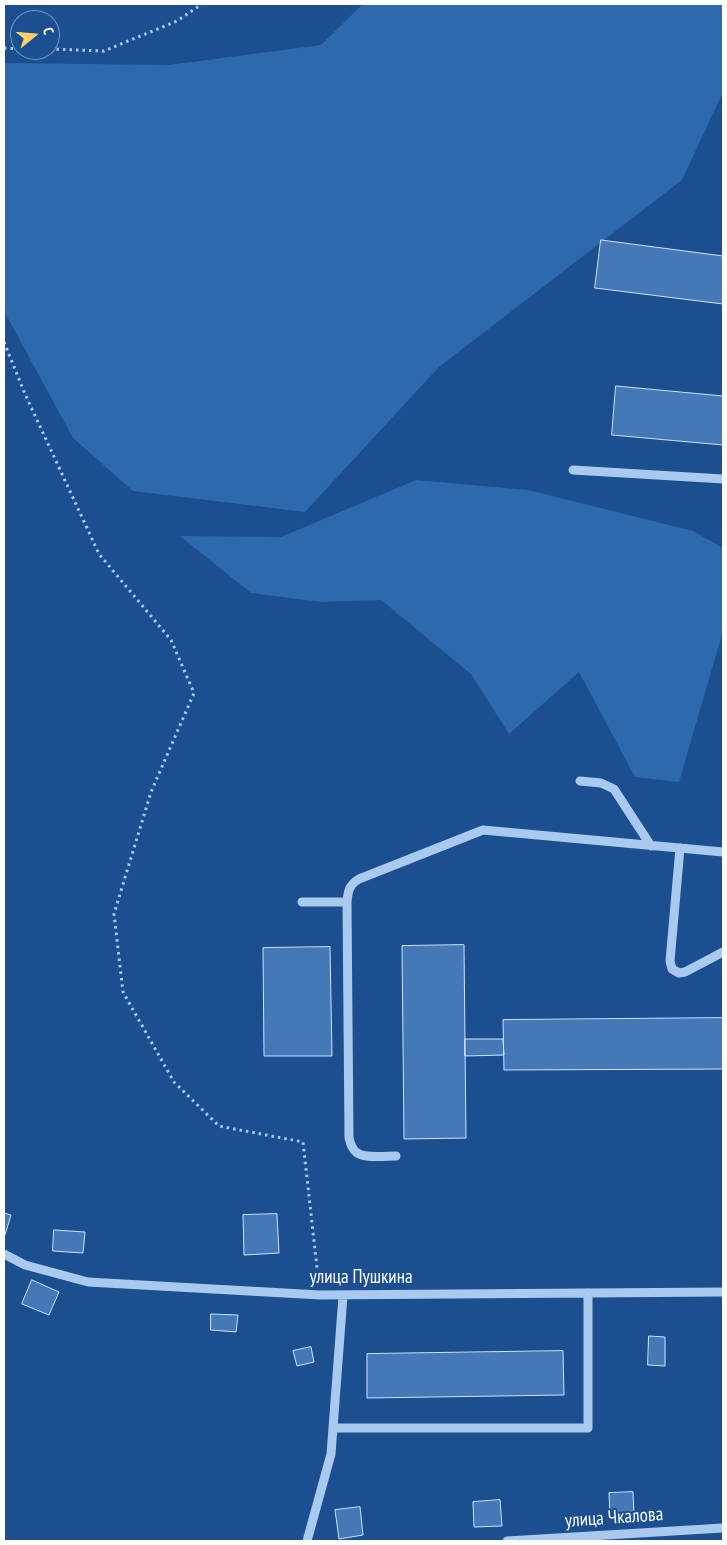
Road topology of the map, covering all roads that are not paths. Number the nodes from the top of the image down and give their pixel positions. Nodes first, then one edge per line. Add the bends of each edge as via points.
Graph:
1 (573, 470) dead end
2 (723, 479) edge
3 (580, 781) dead end
4 (651, 846) junction
5 (680, 848) junction
6 (723, 852) edge
7 (302, 902) dead end
8 (347, 902) junction
9 (723, 952) edge
10 (396, 1156) dead end
11 (4, 1254) edge
12 (723, 1292) edge
13 (588, 1293) junction
14 (343, 1296) junction
15 (333, 1428) junction
16 (723, 1528) edge
17 (307, 1541) edge
18 (507, 1541) edge

1 - 2 street
3 - 4 street via 601,783 614,790
4 - 5 street
4 - 8 street via 482,830 359,879 348,889
5 - 6 street
5 - 9 street via 670,961 672,969 685,972
7 - 8 street
8 - 10 street via 349,1138 356,1153 363,1156
11 - 14 street, улица Пушкина via 25,1265 88,1282
12 - 13 street, улица Пушкина
13 - 14 street, улица Пушкина
13 - 15 street via 588,1428
14 - 15 street
15 - 17 street via 331,1454
16 - 18 street, улица Чкалова

